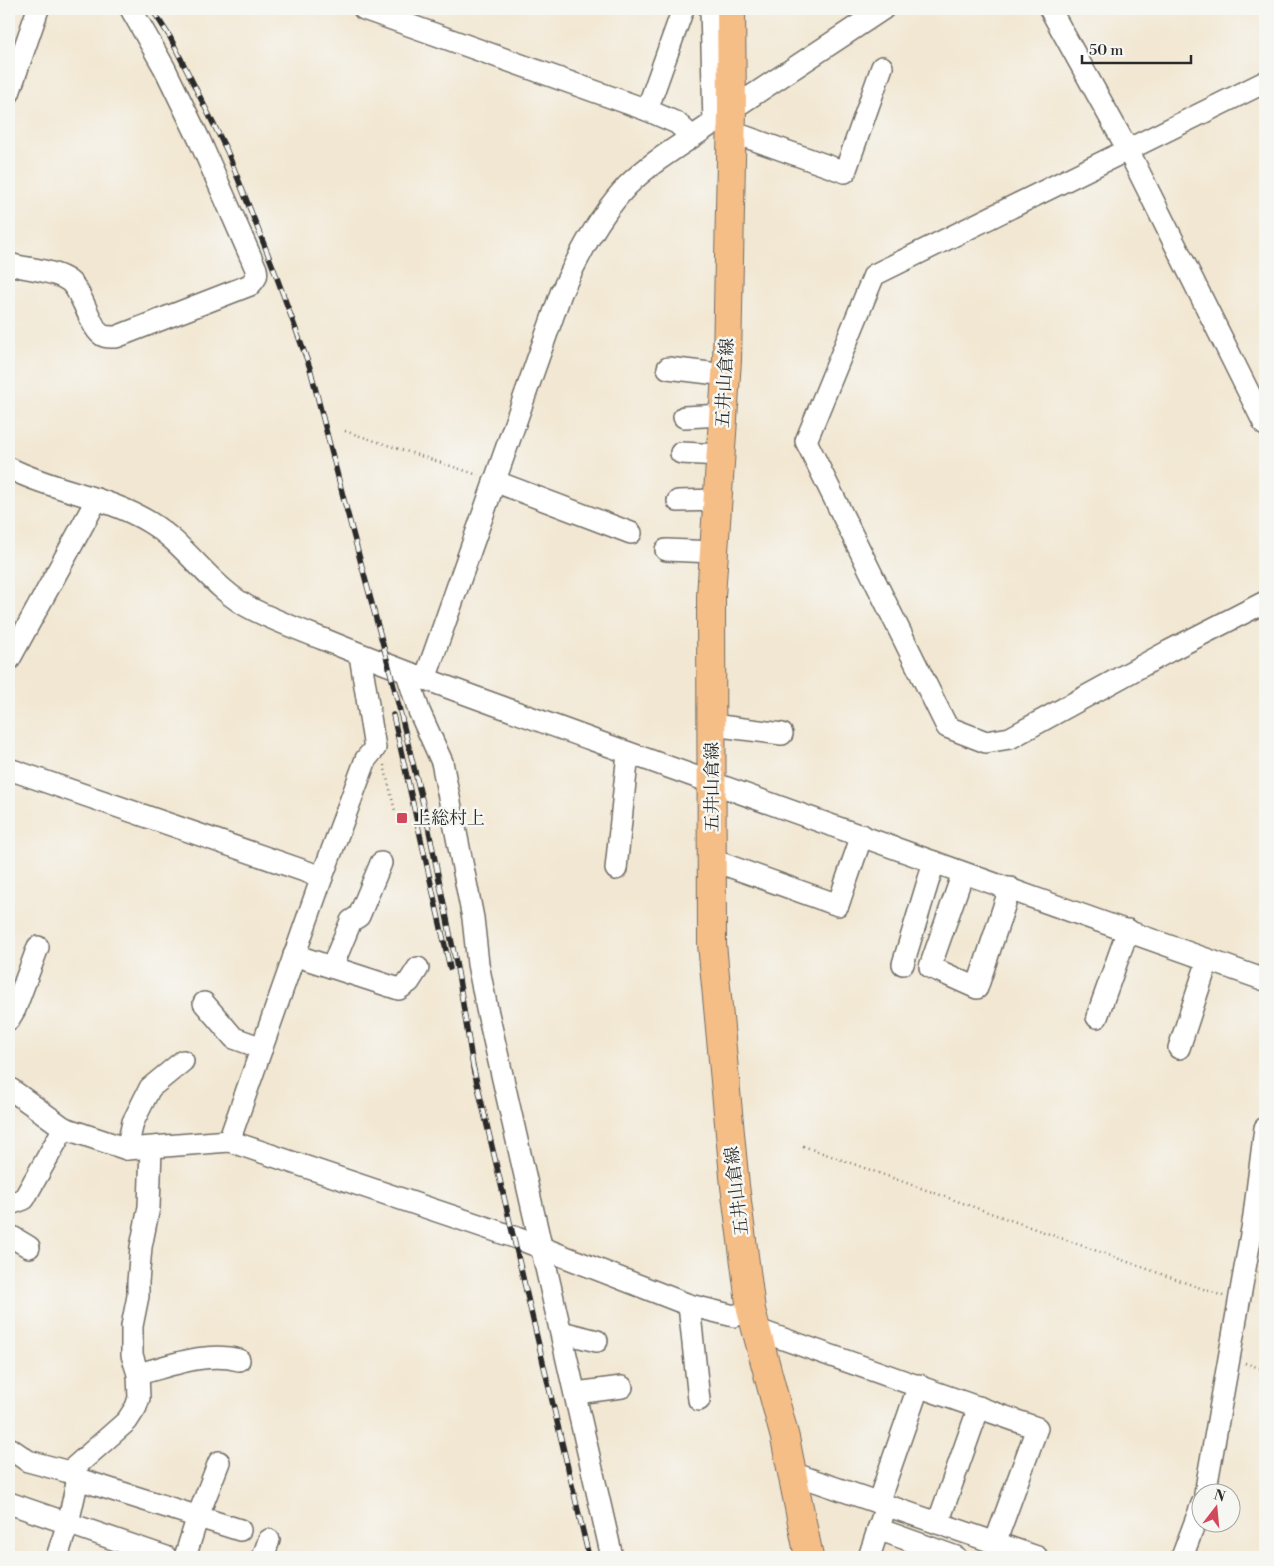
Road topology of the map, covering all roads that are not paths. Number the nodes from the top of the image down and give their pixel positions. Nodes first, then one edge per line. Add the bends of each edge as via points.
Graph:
1 (38, 9) edge
2 (131, 9) edge
3 (364, 9) edge
4 (683, 9) edge
5 (711, 9) edge
6 (731, 9) edge
7 (883, 9) edge
8 (1050, 9) edge
9 (882, 67) dead end
10 (1265, 82) edge
11 (9, 93) edge
12 (646, 110) junction
13 (726, 122) junction
14 (691, 136) junction
15 (1128, 150) junction
16 (9, 264) edge
17 (668, 368) dead end
18 (726, 374) junction
19 (723, 415) junction
20 (684, 417) dead end
21 (1265, 425) edge
22 (681, 453) dead end
23 (721, 455) junction
24 (9, 468) edge
25 (494, 481) junction
26 (97, 499) junction
27 (718, 500) junction
28 (678, 501) dead end
29 (631, 534) dead end
30 (666, 550) dead end
31 (714, 552) junction
32 (1265, 602) edge
33 (360, 655) junction
34 (9, 660) edge
35 (416, 676) junction
36 (712, 725) junction
37 (782, 734) dead end
38 (628, 753) junction
39 (9, 769) edge
40 (712, 784) junction
41 (862, 835) junction
42 (712, 860) junction
43 (934, 862) junction
44 (380, 863) dead end
45 (616, 869) dead end
46 (963, 873) junction
47 (322, 877) junction
48 (1010, 888) junction
49 (1128, 930) junction
50 (38, 947) dead end
51 (294, 955) junction
52 (1208, 960) junction
53 (903, 964) dead end
54 (332, 967) junction
55 (418, 968) dead end
56 (1265, 980) edge
57 (204, 1003) dead end
58 (1097, 1017) dead end
59 (9, 1019) edge
60 (262, 1048) junction
61 (1179, 1048) dead end
62 (183, 1061) dead end
63 (10, 1093) edge
64 (64, 1128) junction
65 (1265, 1128) edge
66 (229, 1141) junction
67 (151, 1148) junction
68 (127, 1150) junction
69 (9, 1204) edge
70 (9, 1235) edge
71 (540, 1247) junction
72 (29, 1248) dead end
73 (689, 1305) junction
74 (754, 1320) junction
75 (561, 1332) junction
76 (598, 1341) dead end
77 (239, 1360) dead end
78 (138, 1374) junction
79 (919, 1385) junction
80 (622, 1387) dead end
81 (576, 1393) junction
82 (699, 1400) dead end
83 (979, 1407) junction
84 (9, 1448) edge
85 (219, 1462) dead end
86 (792, 1473) junction
87 (74, 1475) junction
88 (1209, 1484) edge
89 (9, 1502) edge
90 (882, 1504) junction
91 (198, 1516) junction
92 (68, 1523) junction
93 (938, 1523) junction
94 (878, 1529) junction
95 (240, 1530) dead end
96 (1192, 1530) edge
97 (995, 1543) junction
98 (947, 1556) edge
99 (57, 1557) edge
100 (166, 1557) edge
101 (185, 1557) edge
102 (612, 1557) edge
103 (809, 1557) edge
104 (869, 1557) edge
105 (1037, 1557) edge
106 (1182, 1557) edge

1 - 11 street
2 - 16 street via 199,139 256,269 256,278 250,285 116,337 103,336 97,331 69,280
3 - 12 street
4 - 12 street
5 - 13 street
6 - 13 main road, 五井山倉線
7 - 13 street
8 - 15 street
9 - 13 street via 845,172
10 - 15 street
12 - 14 street via 677,123
13 - 14 street
13 - 18 main road, 五井山倉線
14 - 25 street via 628,186 594,228 561,293
15 - 21 street
15 - 32 street via 874,275 806,441 947,727 986,742 1010,738
17 - 18 street
18 - 19 main road, 五井山倉線
19 - 20 street
19 - 23 main road, 五井山倉線
22 - 23 street
23 - 27 main road, 五井山倉線
24 - 26 street
25 - 29 street
25 - 35 street
26 - 33 street via 164,532 237,602
26 - 34 street
27 - 28 street
27 - 31 main road, 五井山倉線
30 - 31 street
31 - 36 main road, 五井山倉線
33 - 35 street
33 - 47 street via 375,748 366,760
35 - 38 street
35 - 71 street via 419,711 442,762 473,918 487,1009
36 - 37 street
36 - 40 main road, 五井山倉線
38 - 40 street
38 - 45 street
39 - 47 street
40 - 41 street
40 - 42 main road, 五井山倉線
41 - 42 street via 838,906
41 - 43 street
42 - 74 main road, 五井山倉線 via 712,944 735,1186
43 - 46 street
43 - 53 street
44 - 54 street via 359,916 351,921
46 - 48 street
46 - 48 street via 930,967 978,988
47 - 51 street
48 - 49 street
49 - 52 street
49 - 58 street
50 - 59 street
51 - 54 street
51 - 60 street
52 - 56 street
52 - 61 street
54 - 55 street via 398,989 409,982
57 - 60 street via 234,1038
60 - 66 street
62 - 68 street via 150,1088 133,1122
63 - 64 street
64 - 68 street
64 - 69 street via 24,1198
65 - 88 street via 1253,1223
66 - 67 street
66 - 71 street
67 - 68 street
67 - 78 street via 149,1207 132,1326 132,1356
70 - 72 street
71 - 73 street
71 - 75 street
73 - 74 street
73 - 82 street
74 - 79 street
74 - 86 main road, 五井山倉線 via 786,1438
75 - 76 street
75 - 81 street
77 - 78 street via 226,1356 197,1359
78 - 87 street via 136,1407
79 - 83 street
79 - 90 street
80 - 81 street
81 - 102 street
83 - 93 street
83 - 97 street via 1037,1428
84 - 87 street via 28,1461
85 - 91 street
86 - 90 street
86 - 103 main road, 五井山倉線
87 - 91 street
87 - 92 street
89 - 92 street
90 - 93 street
90 - 94 street
91 - 95 street
91 - 101 street
92 - 99 street
92 - 100 street
93 - 97 street
94 - 98 street
94 - 104 street
96 - 106 street
97 - 105 street

